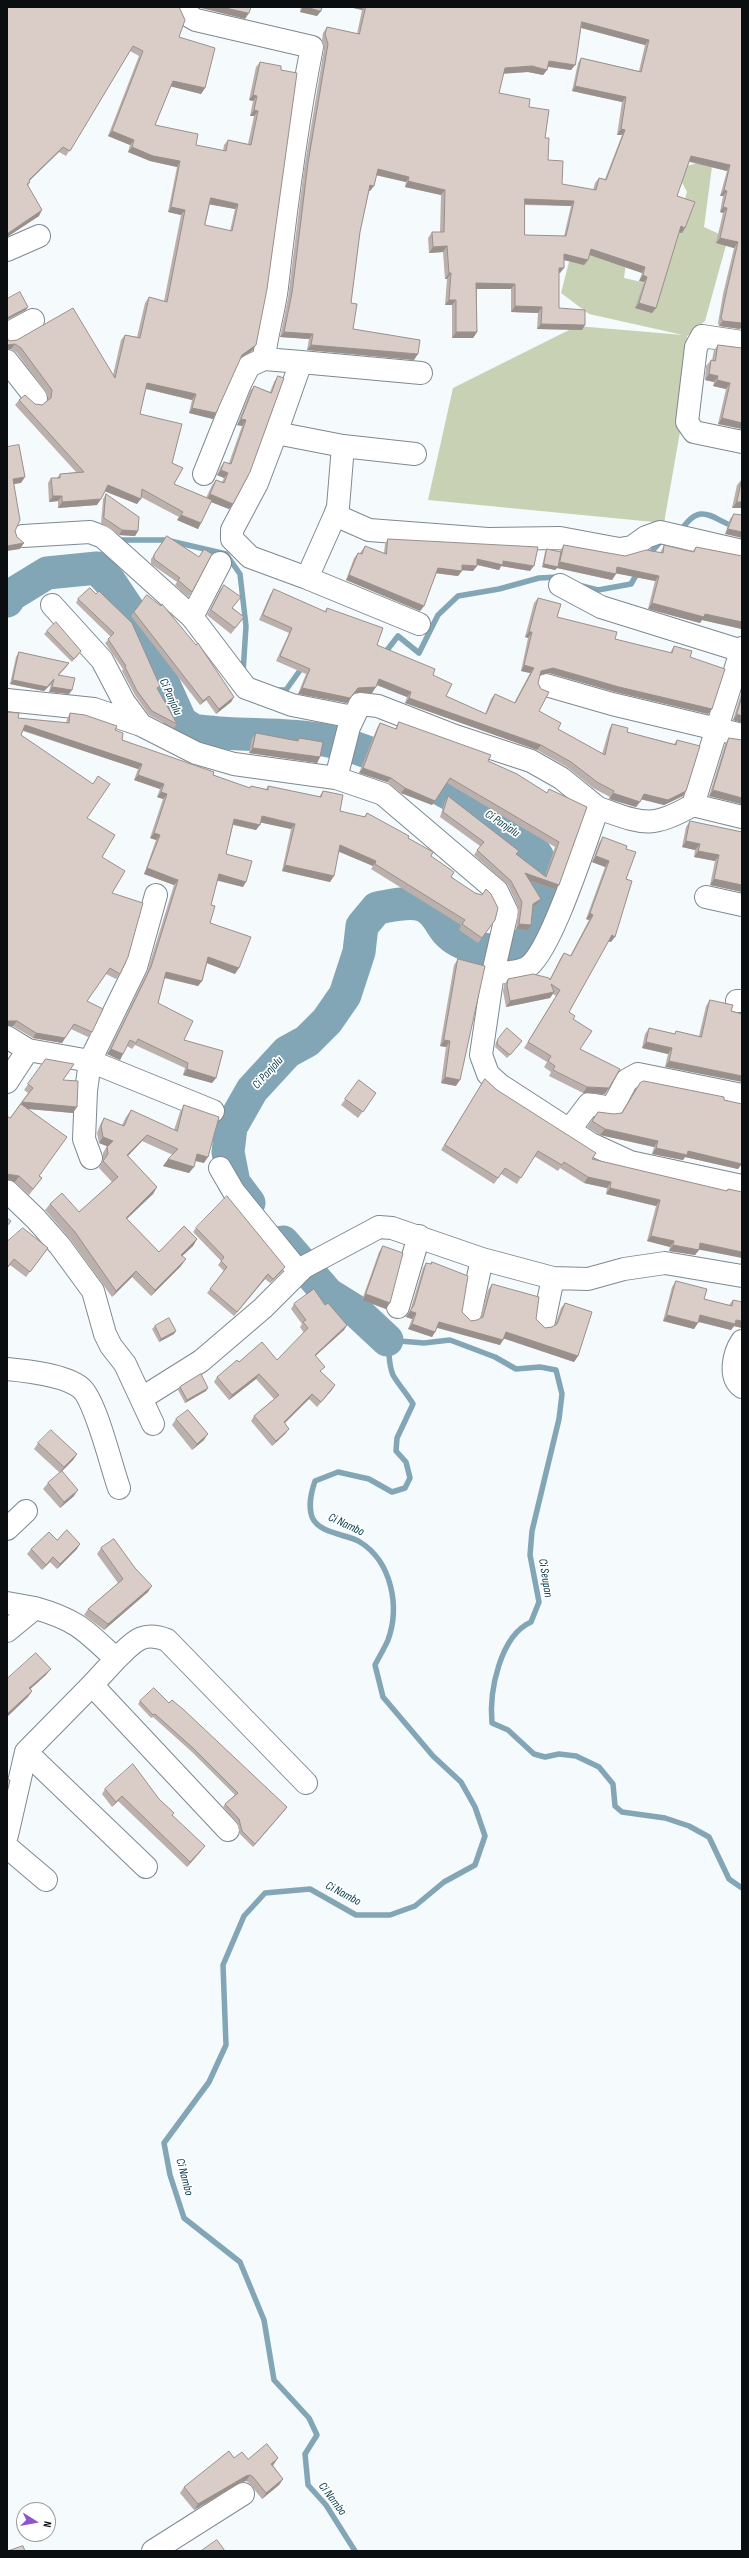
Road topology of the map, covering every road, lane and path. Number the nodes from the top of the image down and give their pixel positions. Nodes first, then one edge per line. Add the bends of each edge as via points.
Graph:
1 (186, 7) edge
2 (38, 236) dead end
3 (7, 250) edge
4 (33, 320) dead end
5 (7, 334) edge
6 (742, 342) edge
7 (264, 359) junction
8 (7, 361) edge
9 (301, 362) junction
10 (421, 373) dead end
11 (36, 398) dead end
12 (276, 433) junction
13 (742, 442) edge
14 (343, 446) junction
15 (416, 454) dead end
16 (204, 474) dead end
17 (335, 515) junction
18 (22, 536) dead end
19 (742, 552) edge
20 (220, 563) dead end
21 (307, 578) junction
22 (560, 585) dead end
23 (52, 605) dead end
24 (192, 617) junction
25 (419, 624) dead end
26 (742, 650) edge
27 (546, 685) dead end
28 (7, 700) edge
29 (351, 722) junction
30 (141, 725) junction
31 (718, 729) junction
32 (742, 735) edge
33 (336, 778) junction
34 (693, 805) junction
35 (598, 808) junction
36 (742, 816) edge
37 (156, 895) dead end
38 (706, 896) dead end
39 (742, 905) edge
40 (494, 971) junction
41 (7, 1038) edge
42 (28, 1050) junction
43 (90, 1061) junction
44 (7, 1082) edge
45 (742, 1095) edge
46 (213, 1111) dead end
47 (570, 1129) junction
48 (91, 1158) dead end
49 (220, 1168) dead end
50 (742, 1186) edge
51 (7, 1190) edge
52 (420, 1236) junction
53 (482, 1259) junction
54 (302, 1270) junction
55 (742, 1276) edge
56 (553, 1278) junction
57 (398, 1307) dead end
58 (470, 1314) dead end
59 (544, 1321) dead end
60 (742, 1341) edge
61 (7, 1369) edge
62 (742, 1387) edge
63 (142, 1398) junction
64 (153, 1424) dead end
65 (119, 1488) dead end
66 (26, 1511) dead end
67 (7, 1529) edge
68 (7, 1603) edge
69 (35, 1608) junction
70 (7, 1632) edge
71 (116, 1659) junction
72 (92, 1685) junction
73 (26, 1752) junction
74 (306, 1783) dead end
75 (228, 1830) dead end
76 (7, 1835) edge
77 (7, 1847) edge
78 (146, 1867) dead end
79 (46, 1880) dead end
80 (242, 2494) dead end
81 (153, 2551) edge

1 - 7 street via 189,16 196,20 312,47 298,121 277,287
2 - 3 street
4 - 5 street
6 - 13 street via 702,336 696,347 687,422 694,432
7 - 9 street
7 - 16 street via 249,366
8 - 11 street
9 - 10 street
9 - 12 street
12 - 14 street
12 - 21 street via 257,483 232,530 232,539 250,557
14 - 15 street
14 - 17 street via 338,507
17 - 19 street via 369,530 488,539 560,538 619,549 632,547 646,537 673,534
17 - 21 street
18 - 24 street via 90,532 103,537
20 - 24 street
21 - 25 street
22 - 26 street via 601,607
23 - 30 street via 102,660 124,702
24 - 29 street via 246,688 292,705
26 - 31 street
27 - 31 street
28 - 30 street via 94,709
29 - 33 street
29 - 35 street via 361,704 378,706 454,736 531,761 560,778
30 - 33 street via 196,753 234,764
31 - 32 street
31 - 34 street
33 - 40 street via 383,794 497,891 507,912
34 - 35 street via 670,818 656,822 639,822
34 - 36 street
35 - 40 street via 567,895 536,959 520,970
37 - 43 street via 136,967
38 - 39 street
40 - 47 street via 481,1055 488,1074 500,1085
41 - 42 street
42 - 43 street
42 - 44 street
43 - 46 street
43 - 48 street via 84,1139
45 - 47 street via 638,1074 627,1080 612,1108 589,1104
47 - 50 street via 591,1144 630,1162
49 - 54 street via 234,1192
51 - 63 street via 60,1246 93,1292 105,1334 125,1364
52 - 53 street
52 - 54 street via 379,1227
52 - 57 street
53 - 56 street
53 - 58 street
54 - 63 street via 263,1308 201,1361
55 - 56 street via 665,1263 624,1269 588,1279
56 - 59 street
60 - 62 street via 734,1361 734,1373
61 - 65 street via 35,1372 70,1382 88,1395
63 - 64 street
66 - 67 street
68 - 69 street
69 - 70 street
69 - 71 street via 72,1621
71 - 72 street
71 - 74 street via 137,1639 156,1636 167,1640
72 - 73 street
72 - 75 street
73 - 76 street
73 - 78 street
77 - 79 street
80 - 81 street

